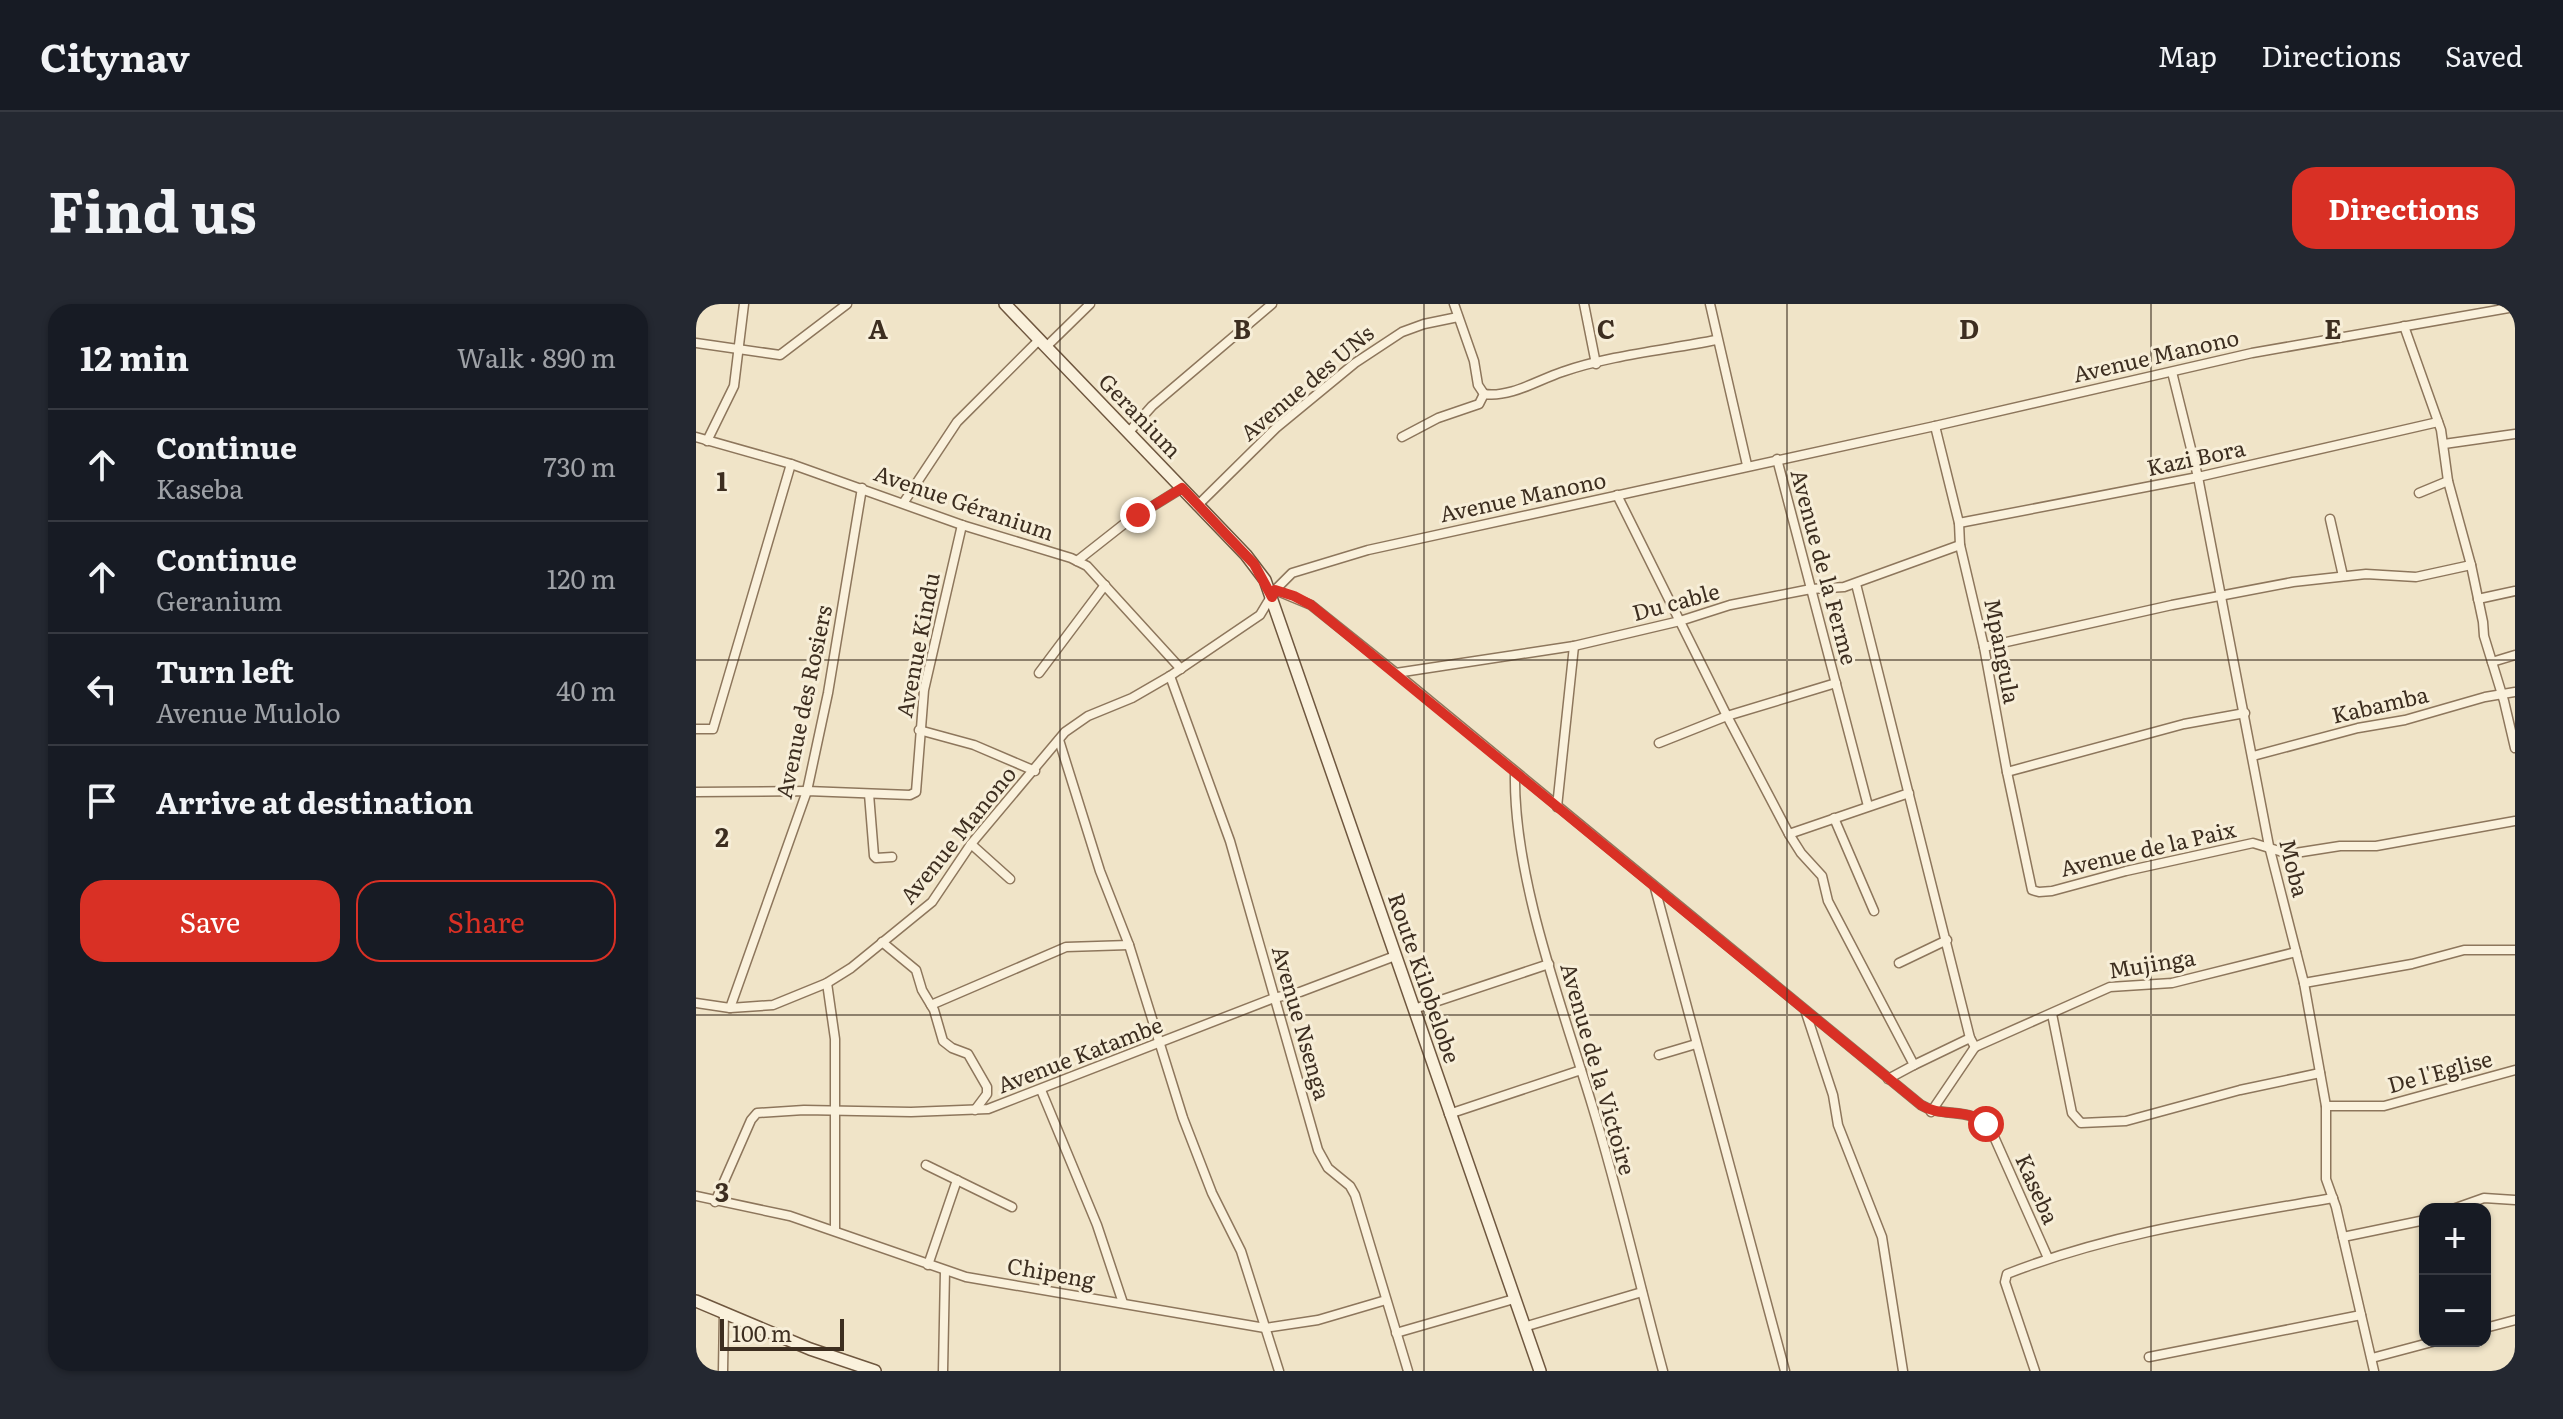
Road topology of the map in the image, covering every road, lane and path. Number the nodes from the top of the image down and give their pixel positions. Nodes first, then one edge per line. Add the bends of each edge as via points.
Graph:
1 (744, 304) edge
2 (847, 304) edge
3 (1005, 304) edge
4 (1090, 304) edge
5 (1272, 304) edge
6 (1454, 304) edge
7 (1584, 304) edge
8 (1710, 304) edge
9 (2448, 304) edge
10 (2515, 307) edge
11 (1458, 317) junction
12 (2450, 317) junction
13 (2404, 326) junction
14 (1716, 340) junction
15 (1043, 342) junction
16 (696, 343) edge
17 (738, 350) junction
18 (1596, 364) junction
19 (2172, 372) junction
20 (1484, 394) junction
21 (2438, 422) junction
22 (1935, 426) junction
23 (1128, 433) junction
24 (2515, 434) edge
25 (696, 437) edge
26 (1402, 437) dead end
27 (707, 441) junction
28 (2444, 444) junction
29 (1777, 459) junction
30 (791, 464) junction
31 (1747, 465) junction
32 (2198, 477) junction
33 (2448, 481) junction
34 (862, 488) junction
35 (1182, 488) junction
36 (2419, 493) dead end
37 (1617, 495) junction
38 (904, 502) junction
39 (1197, 506) junction
40 (2330, 519) dead end
41 (1959, 523) junction
42 (962, 525) junction
43 (1960, 545) junction
44 (1077, 561) junction
45 (2471, 565) junction
46 (2343, 576) junction
47 (1856, 584) junction
48 (1105, 585) junction
49 (1811, 589) junction
50 (2515, 591) edge
51 (1273, 594) junction
52 (2221, 595) junction
53 (2478, 599) junction
54 (1680, 621) junction
55 (1574, 646) junction
56 (1984, 647) junction
57 (2515, 655) edge
58 (2492, 662) junction
59 (1181, 669) junction
60 (1039, 673) dead end
61 (1396, 673) junction
62 (1170, 676) junction
63 (1836, 683) junction
64 (2515, 692) edge
65 (2501, 694) junction
66 (2245, 713) junction
67 (1727, 716) junction
68 (696, 729) edge
69 (919, 730) junction
70 (1059, 740) junction
71 (1659, 743) dead end
72 (2515, 748) edge
73 (2253, 756) junction
74 (1035, 771) junction
75 (2007, 772) junction
76 (1515, 773) junction
77 (807, 791) junction
78 (696, 792) edge
79 (1909, 793) junction
80 (869, 794) junction
81 (1868, 806) junction
82 (1557, 807) junction
83 (1834, 818) junction
84 (2515, 821) edge
85 (1789, 834) junction
86 (971, 844) junction
87 (2269, 846) junction
88 (892, 857) dead end
89 (1010, 879) dead end
90 (2030, 884) joint
91 (1654, 887) junction
92 (1874, 911) dead end
93 (1947, 940) junction
94 (882, 942) junction
95 (1129, 945) junction
96 (2515, 950) edge
97 (2296, 952) junction
98 (1395, 956) junction
99 (1899, 963) dead end
100 (1549, 964) junction
101 (827, 983) junction
102 (2304, 983) junction
103 (1274, 998) junction
104 (696, 1003) edge
105 (931, 1005) junction
106 (730, 1008) junction
107 (1414, 1009) junction
108 (1806, 1013) junction
109 (2052, 1014) junction
110 (1970, 1038) junction
111 (1160, 1043) junction
112 (1696, 1044) junction
113 (1975, 1047) junction
114 (1659, 1055) dead end
115 (1914, 1065) junction
116 (1581, 1070) junction
117 (2515, 1070) edge
118 (2320, 1073) junction
119 (1888, 1079) junction
120 (1041, 1090) junction
121 (2326, 1106) junction
122 (834, 1110) junction
123 (975, 1110) junction
124 (1931, 1112) junction
125 (1449, 1114) junction
126 (926, 1165) dead end
127 (957, 1180) junction
128 (696, 1196) edge
129 (2333, 1198) junction
130 (2515, 1200) edge
131 (715, 1202) junction
132 (2470, 1203) edge
133 (1012, 1207) dead end
134 (2419, 1221) edge
135 (835, 1230) junction
136 (2343, 1237) junction
137 (2048, 1258) junction
138 (928, 1265) junction
139 (945, 1271) junction
140 (1642, 1292) junction
141 (1514, 1299) junction
142 (1386, 1300) junction
143 (696, 1301) edge
144 (1123, 1303) junction
145 (724, 1312) junction
146 (2361, 1315) junction
147 (2515, 1320) edge
148 (2491, 1326) edge
149 (1524, 1327) junction
150 (1265, 1328) junction
151 (1396, 1333) junction
152 (2419, 1346) edge
153 (2149, 1357) dead end
154 (2372, 1358) junction
155 (839, 1366) edge
156 (723, 1371) edge
157 (875, 1371) edge
158 (943, 1371) edge
159 (1279, 1371) edge
160 (1408, 1371) edge
161 (1540, 1371) edge
162 (1663, 1371) edge
163 (1785, 1371) edge
164 (1903, 1371) edge
165 (2035, 1371) edge
166 (2374, 1371) edge

1 - 17 street
2 - 17 street via 780,355
3 - 15 street, Geranium
4 - 15 street
5 - 23 street via 1152,406
6 - 11 street
7 - 18 street
8 - 14 street
9 - 12 street
10 - 12 street, Avenue Manono
11 - 20 street
11 - 39 street, Avenue des UNs via 1402,332 1355,363 1276,428
12 - 13 street, Avenue Manono
13 - 19 street, Avenue Manono
13 - 21 street
14 - 18 street
14 - 31 street
15 - 23 street, Geranium
15 - 38 street via 957,422
16 - 17 street
17 - 27 street via 734,386
18 - 20 street
19 - 22 street, Avenue Manono
19 - 32 street, Moba
20 - 26 street via 1479,404
21 - 28 street
21 - 32 street, Kazi Bora
22 - 29 street, Avenue Manono
22 - 41 street, Mpangula
23 - 35 street, Geranium
24 - 28 street
25 - 27 street, Avenue Géranium
27 - 30 street, Avenue Géranium
28 - 33 street
29 - 31 street, Avenue Manono
29 - 49 street, Avenue de la Ferme
30 - 34 street, Avenue Géranium
30 - 68 street via 713,729
31 - 37 street, Avenue Manono
32 - 41 street, Kazi Bora
32 - 52 street, Moba
33 - 36 street
33 - 45 street
34 - 38 street, Avenue Géranium
34 - 77 street, Avenue des Rosiers
35 - 39 street, Geranium
35 - 44 street
37 - 51 street, Avenue Manono via 1322,562 1292,573
37 - 54 street
38 - 42 street, Avenue Géranium
39 - 51 street, Geranium via 1254,564
40 - 46 street
41 - 43 street, Mpangula
42 - 44 street, Avenue Géranium
42 - 69 street, Avenue Kindu
43 - 47 street, Du cable
43 - 56 street, Mpangula
44 - 48 street, Avenue Géranium
45 - 46 street via 2416,577
45 - 53 street
46 - 52 street
47 - 49 street, Du cable
47 - 79 street
48 - 59 street, Avenue Géranium
48 - 60 street
49 - 54 street, Du cable
49 - 63 street, Avenue de la Ferme
50 - 53 street
51 - 59 street, Avenue Manono via 1260,615
51 - 61 street via 1311,605
51 - 98 street, Route Kilobelobe
52 - 56 street
52 - 66 street, Moba
53 - 58 street
54 - 55 street, Du cable
54 - 67 street
55 - 61 street, Du cable
55 - 82 street
56 - 75 street, Mpangula
57 - 58 street
58 - 65 street
59 - 62 street, Avenue Manono
61 - 76 street
62 - 70 street, Avenue Manono via 1088,716
62 - 103 street, Avenue Nsenga via 1230,841
63 - 67 street
63 - 81 street, Avenue de la Ferme
64 - 65 street, Kabamba
65 - 72 street
65 - 73 street, Kabamba
66 - 73 street, Moba
66 - 75 street via 2184,724
67 - 71 street
67 - 85 street
69 - 74 street via 974,745
69 - 80 street, Avenue Kindu via 916,792
70 - 74 street, Avenue Manono
70 - 95 street
73 - 87 street, Moba
74 - 86 street, Avenue Manono
75 - 90 street, Mpangula
76 - 82 street
76 - 100 street, Avenue de la Victoire via 1523,854
77 - 78 street, Avenue Kindu
77 - 80 street, Avenue Kindu
77 - 106 street, Avenue des Rosiers
79 - 81 street
79 - 93 street
80 - 88 street via 874,858
81 - 83 street
82 - 91 street
83 - 85 street
83 - 92 street
84 - 87 street, Avenue de la Paix via 2383,845 2289,854
85 - 115 street via 1822,876 1828,901
86 - 89 street
86 - 94 street, Avenue Manono via 932,902
87 - 90 street, Avenue de la Paix via 2234,846 2052,891 2034,891
87 - 97 street, Moba
91 - 108 street
91 - 112 street
93 - 99 street
93 - 110 street
94 - 101 street, Avenue Manono
94 - 105 street via 916,970
95 - 105 street via 1066,947
95 - 111 street
96 - 102 street via 2464,950
97 - 102 street, Moba
97 - 109 street, Mujinga via 2172,983 2110,987
98 - 103 street, Avenue Katambe
98 - 107 street, Route Kilobelobe
100 - 107 street
100 - 116 street, Avenue de la Victoire
101 - 106 street, Avenue Manono via 773,1005
101 - 122 street via 834,1023
102 - 118 street, Moba
103 - 111 street, Avenue Katambe
103 - 142 street, Avenue Nsenga via 1318,1150 1353,1190
104 - 106 street, Avenue Manono
105 - 123 street via 943,1041 968,1054 987,1087
107 - 125 street, Route Kilobelobe
108 - 119 street
108 - 164 street via 1838,1125 1882,1237
109 - 113 street, Mujinga
109 - 118 street via 2072,1113 2081,1123 2126,1121
110 - 113 street
110 - 115 street
111 - 120 street, Avenue Katambe
111 - 150 street via 1183,1118 1241,1251
112 - 114 street
112 - 163 street
113 - 124 street
115 - 119 street
116 - 125 street
116 - 140 street, Avenue de la Victoire
117 - 121 street, De l'Eglise via 2384,1106
118 - 121 street, Moba
119 - 124 street
120 - 123 street, Avenue Katambe
120 - 144 street
121 - 129 street, Moba via 2326,1179
122 - 123 street, Avenue Katambe
122 - 131 street, Avenue Katambe via 757,1113
122 - 135 street
124 - 137 street, Kaseba via 1968,1114 1986,1124
125 - 141 street, Route Kilobelobe
126 - 127 street
127 - 133 street
127 - 138 street
128 - 131 street, Chipeng
129 - 136 street, Moba
129 - 137 street via 2140,1234
130 - 132 street via 2484,1198
131 - 135 street, Chipeng
134 - 136 street
135 - 138 street, Chipeng
136 - 146 street, Moba
137 - 165 street via 2005,1278
138 - 139 street, Chipeng
139 - 144 street, Chipeng
139 - 158 street
140 - 149 street
140 - 162 street, Avenue de la Victoire
141 - 149 street, Route Kilobelobe
141 - 151 street
142 - 150 street, Chipeng via 1318,1320
142 - 151 street, Avenue Nsenga
143 - 145 street
144 - 150 street, Chipeng
145 - 155 street
145 - 156 street
146 - 153 street
146 - 154 street, Moba
147 - 148 street
149 - 161 street, Route Kilobelobe
150 - 159 street
151 - 160 street, Avenue Nsenga
152 - 154 street
154 - 166 street, Moba
155 - 157 street

